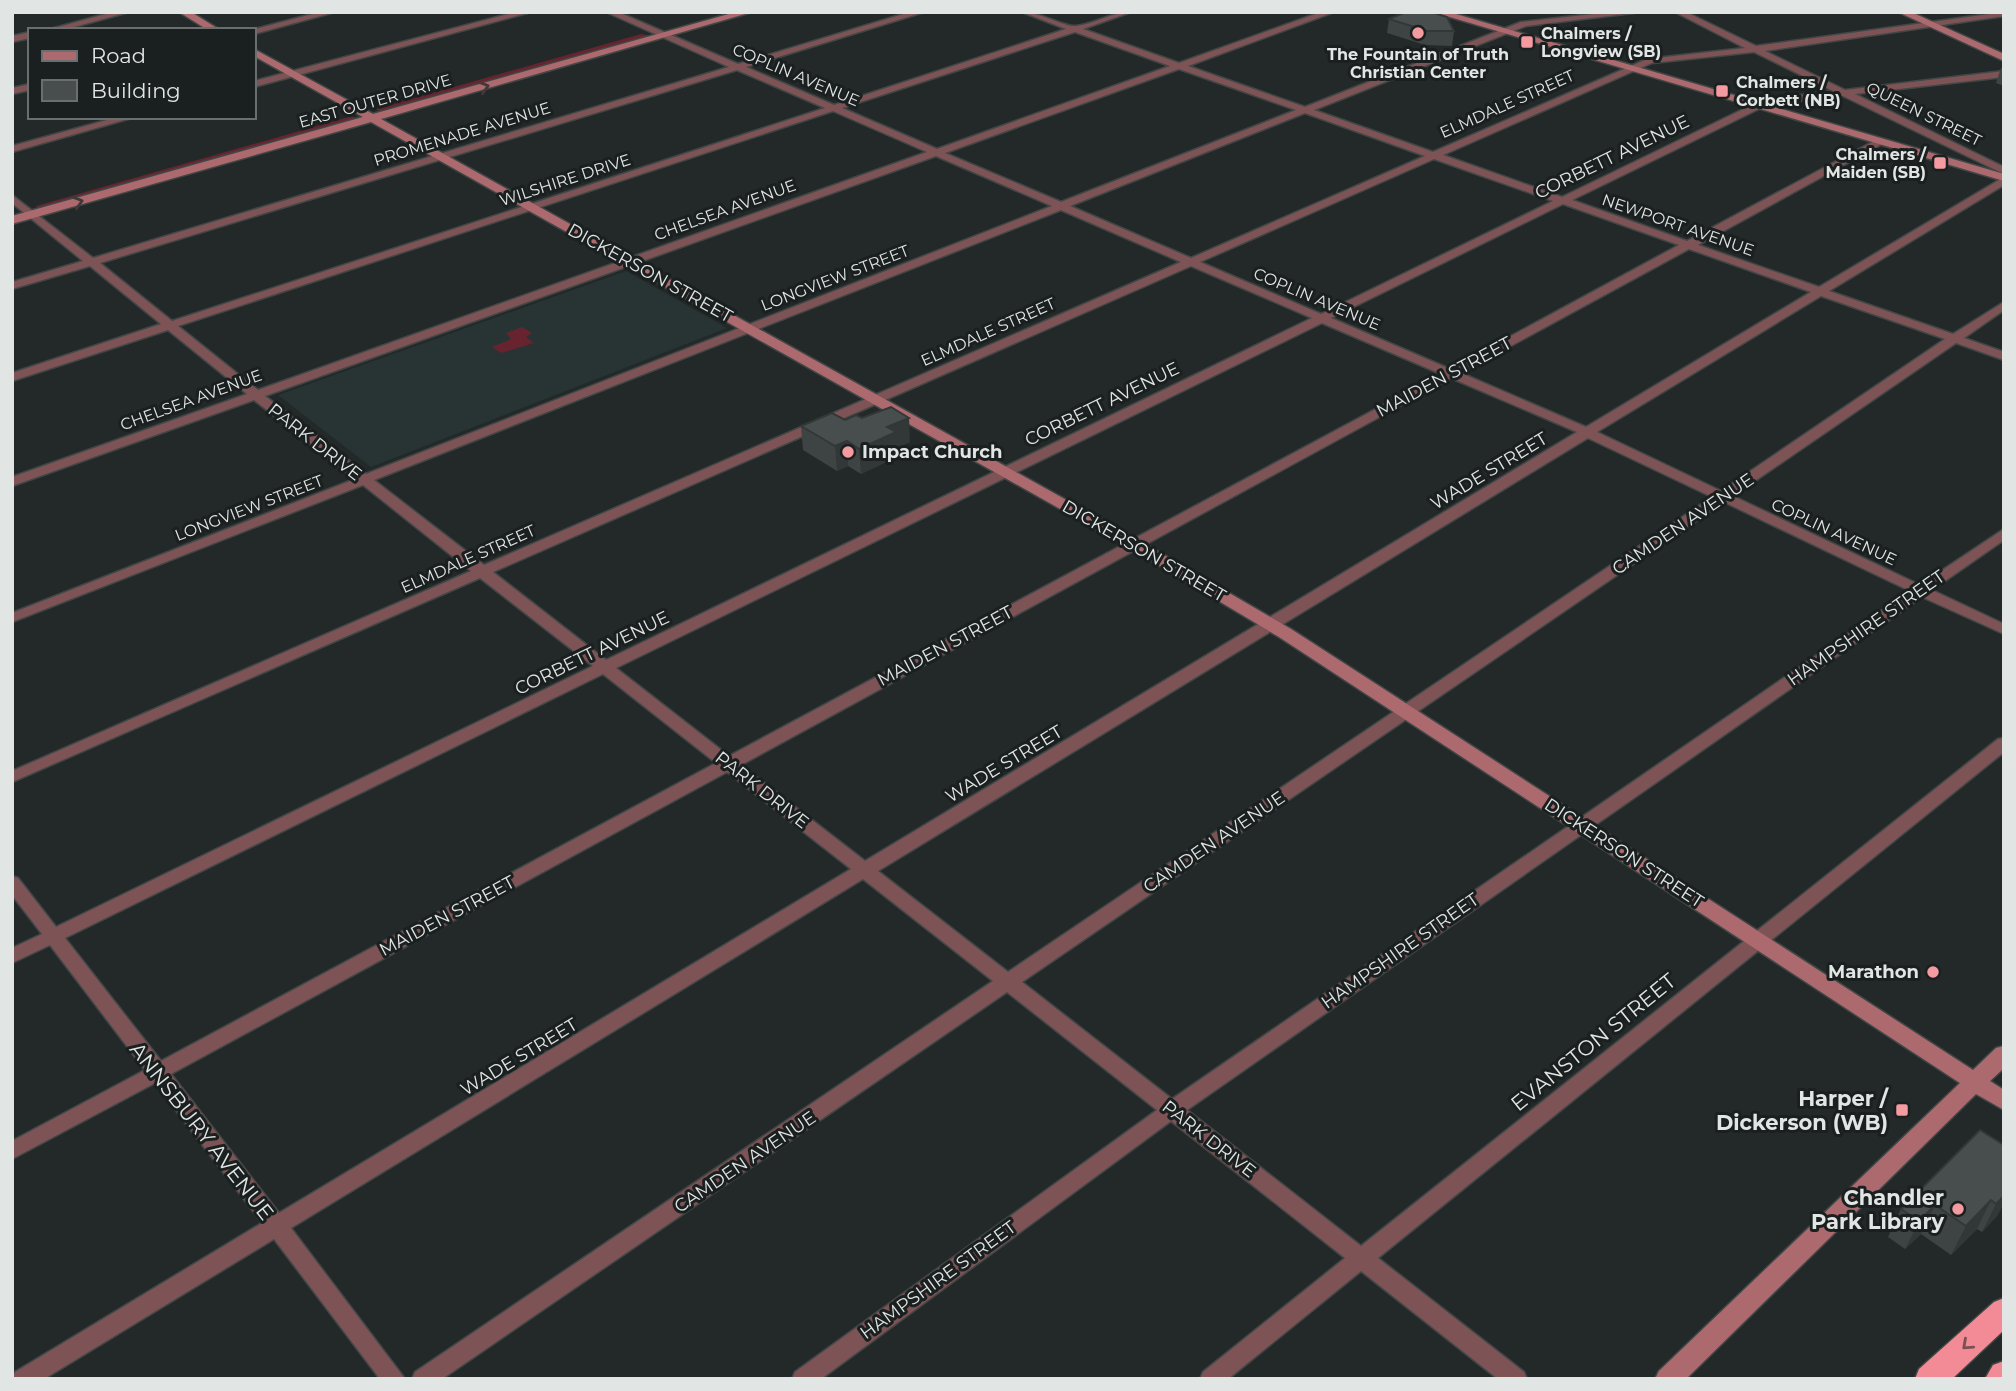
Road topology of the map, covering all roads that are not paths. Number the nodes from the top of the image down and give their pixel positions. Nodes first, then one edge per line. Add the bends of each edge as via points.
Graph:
1 (125, 12) edge
2 (184, 12) edge
3 (331, 12) edge
4 (527, 12) edge
5 (610, 12) edge
6 (713, 12) edge
7 (747, 12) edge
8 (920, 12) edge
9 (1026, 12) edge
10 (1127, 12) edge
11 (1330, 12) edge
12 (1438, 12) edge
13 (1637, 12) edge
14 (1679, 12) edge
15 (1903, 12) edge
16 (2004, 12) edge
17 (1928, 24) junction
18 (59, 28) edge
19 (212, 28) edge
20 (1074, 29) junction
21 (651, 30) junction
22 (256, 31) edge
23 (1505, 32) junction
24 (665, 36) junction
25 (1755, 50) junction
26 (256, 53) edge
27 (2004, 58) edge
28 (1178, 66) junction
29 (738, 67) junction
30 (1632, 69) junction
31 (293, 74) junction
32 (2004, 74) edge
33 (256, 83) edge
34 (1842, 92) junction
35 (1759, 107) junction
36 (834, 108) junction
37 (1304, 110) junction
38 (357, 111) junction
39 (124, 119) edge
40 (372, 119) junction
41 (1879, 142) junction
42 (12, 149) edge
43 (937, 153) junction
44 (1434, 156) junction
45 (441, 157) junction
46 (2004, 171) edge
47 (2004, 179) edge
48 (12, 198) edge
49 (1563, 202) junction
50 (1060, 206) junction
51 (17, 207) edge
52 (531, 207) junction
53 (33, 214) junction
54 (12, 220) edge
55 (1688, 245) junction
56 (92, 262) junction
57 (629, 262) junction
58 (1190, 262) junction
59 (12, 286) edge
60 (1822, 292) junction
61 (2004, 305) edge
62 (1323, 319) junction
63 (170, 325) junction
64 (749, 329) junction
65 (1955, 339) junction
66 (2004, 356) edge
67 (1450, 374) junction
68 (12, 377) edge
69 (256, 395) junction
70 (876, 400) junction
71 (1589, 433) junction
72 (1006, 472) junction
73 (364, 480) junction
74 (12, 482) edge
75 (1723, 497) junction
76 (2004, 533) edge
77 (1134, 544) junction
78 (482, 572) junction
79 (1920, 590) junction
80 (12, 618) edge
81 (1272, 625) junction
82 (2004, 631) edge
83 (605, 668) junction
84 (1409, 712) junction
85 (2004, 743) edge
86 (728, 764) junction
87 (12, 777) edge
88 (1580, 824) junction
89 (865, 871) junction
90 (12, 882) edge
91 (54, 936) junction
92 (1757, 940) junction
93 (12, 956) edge
94 (1009, 983) junction
95 (2004, 1054) edge
96 (157, 1072) junction
97 (1974, 1082) junction
98 (2004, 1101) edge
99 (1172, 1110) junction
100 (12, 1151) edge
101 (275, 1226) junction
102 (1362, 1258) junction
103 (2004, 1311) edge
104 (2004, 1375) edge
105 (23, 1379) edge
106 (394, 1379) edge
107 (423, 1379) edge
108 (803, 1379) edge
109 (1211, 1379) edge
110 (1516, 1379) edge
111 (1668, 1379) edge
112 (1930, 1379) edge
113 (2000, 1379) edge

1 - 18 street
2 - 19 street
3 - 22 street
4 - 31 street
5 - 21 street, COPLIN AVENUE
6 - 21 street, EAST OUTER DRIVE
7 - 24 street, EAST OUTER DRIVE
8 - 29 street, PROMENADE AVENUE
9 - 20 street, NEWPORT AVENUE
10 - 20 street, WILSHIRE DRIVE
11 - 28 street, CHELSEA AVENUE
12 - 23 street
13 - 23 street, LONGVIEW STREET via 1527,23
14 - 25 street, QUEEN STREET
15 - 17 street
16 - 17 street, ELMDALE STREET
17 - 25 street, ELMDALE STREET
17 - 27 street
20 - 28 street, NEWPORT AVENUE
20 - 36 street, WILSHIRE DRIVE
21 - 24 street, COPLIN AVENUE
21 - 38 street, EAST OUTER DRIVE
23 - 30 street
23 - 37 street, LONGVIEW STREET
24 - 29 street, COPLIN AVENUE
40 -> 24 street, EAST OUTER DRIVE
25 - 30 street, ELMDALE STREET via 1655,60
25 - 34 street, QUEEN STREET
26 - 31 street, DICKERSON STREET
28 - 37 street, NEWPORT AVENUE
28 - 43 street, CHELSEA AVENUE
29 - 36 street, COPLIN AVENUE
29 - 45 street, PROMENADE AVENUE
30 - 35 street
30 - 44 street, ELMDALE STREET
31 - 33 street
31 - 38 street, DICKERSON STREET
32 - 34 street, CORBETT AVENUE
34 - 35 street, CORBETT AVENUE via 1776,99
34 - 46 street, QUEEN STREET
35 - 41 street
35 - 49 street, CORBETT AVENUE
36 - 43 street, COPLIN AVENUE
36 - 52 street, WILSHIRE DRIVE
37 - 44 street, NEWPORT AVENUE
37 - 50 street, LONGVIEW STREET
38 - 40 street, DICKERSON STREET
38 - 51 street, EAST OUTER DRIVE
39 - 42 street
40 - 45 street, DICKERSON STREET
53 -> 40 street, EAST OUTER DRIVE
41 - 47 street
41 - 55 street, MAIDEN STREET
43 - 50 street, COPLIN AVENUE
43 - 57 street, CHELSEA AVENUE
44 - 49 street, NEWPORT AVENUE
44 - 58 street, ELMDALE STREET
45 - 52 street, DICKERSON STREET
45 - 56 street, PROMENADE AVENUE
47 - 60 street, WADE STREET
48 - 51 street, PARK DRIVE
49 - 55 street, NEWPORT AVENUE
49 - 62 street, CORBETT AVENUE
50 - 58 street, COPLIN AVENUE
50 - 64 street, LONGVIEW STREET
51 - 53 street, PARK DRIVE
52 - 57 street, DICKERSON STREET
52 - 63 street, WILSHIRE DRIVE
53 - 54 street, EAST OUTER DRIVE
53 - 56 street, PARK DRIVE
55 - 60 street, NEWPORT AVENUE
55 - 67 street, MAIDEN STREET
56 - 59 street, PROMENADE AVENUE
56 - 63 street, PARK DRIVE
57 - 64 street, DICKERSON STREET
57 - 69 street, CHELSEA AVENUE
58 - 62 street, COPLIN AVENUE
58 - 70 street, ELMDALE STREET
60 - 65 street, NEWPORT AVENUE
60 - 71 street, WADE STREET
61 - 65 street, CAMDEN AVENUE
62 - 67 street, COPLIN AVENUE
62 - 72 street, CORBETT AVENUE
63 - 68 street, WILSHIRE DRIVE
63 - 69 street, PARK DRIVE
64 - 70 street, DICKERSON STREET
64 - 73 street, LONGVIEW STREET
65 - 66 street, NEWPORT AVENUE
65 - 75 street, CAMDEN AVENUE
67 - 71 street, COPLIN AVENUE
67 - 77 street, MAIDEN STREET
69 - 73 street, PARK DRIVE
69 - 74 street, CHELSEA AVENUE
70 - 72 street, DICKERSON STREET
70 - 78 street, ELMDALE STREET
71 - 75 street, COPLIN AVENUE
71 - 81 street, WADE STREET
72 - 77 street, DICKERSON STREET
72 - 83 street, CORBETT AVENUE
73 - 78 street, PARK DRIVE
73 - 80 street, LONGVIEW STREET
75 - 79 street, COPLIN AVENUE
75 - 84 street, CAMDEN AVENUE
76 - 79 street, HAMPSHIRE STREET
77 - 81 street, DICKERSON STREET
77 - 86 street, MAIDEN STREET
78 - 83 street, PARK DRIVE
78 - 87 street, ELMDALE STREET
79 - 82 street, COPLIN AVENUE
79 - 88 street, HAMPSHIRE STREET
81 - 84 street, DICKERSON STREET
81 - 89 street, WADE STREET
83 - 86 street, PARK DRIVE
83 - 91 street, CORBETT AVENUE
84 - 88 street, DICKERSON STREET
84 - 94 street, CAMDEN AVENUE
85 - 92 street, EVANSTON STREET
86 - 89 street, PARK DRIVE
86 - 96 street, MAIDEN STREET
88 - 92 street, DICKERSON STREET
88 - 99 street, HAMPSHIRE STREET
89 - 94 street, PARK DRIVE
89 - 101 street, WADE STREET
90 - 91 street, ANNSBURY AVENUE
91 - 93 street, CORBETT AVENUE
91 - 96 street, ANNSBURY AVENUE
92 - 97 street, DICKERSON STREET
92 - 102 street, EVANSTON STREET
94 - 99 street, PARK DRIVE
94 - 107 street, CAMDEN AVENUE
95 - 97 street
96 - 100 street, MAIDEN STREET
96 - 101 street, ANNSBURY AVENUE
97 - 98 street, DICKERSON STREET
97 - 111 street
99 - 102 street, PARK DRIVE
99 - 108 street, HAMPSHIRE STREET
101 - 105 street, WADE STREET
101 - 106 street, ANNSBURY AVENUE
102 - 109 street, EVANSTON STREET
102 - 110 street, PARK DRIVE
103 -> 112 highway
104 - 113 highway

